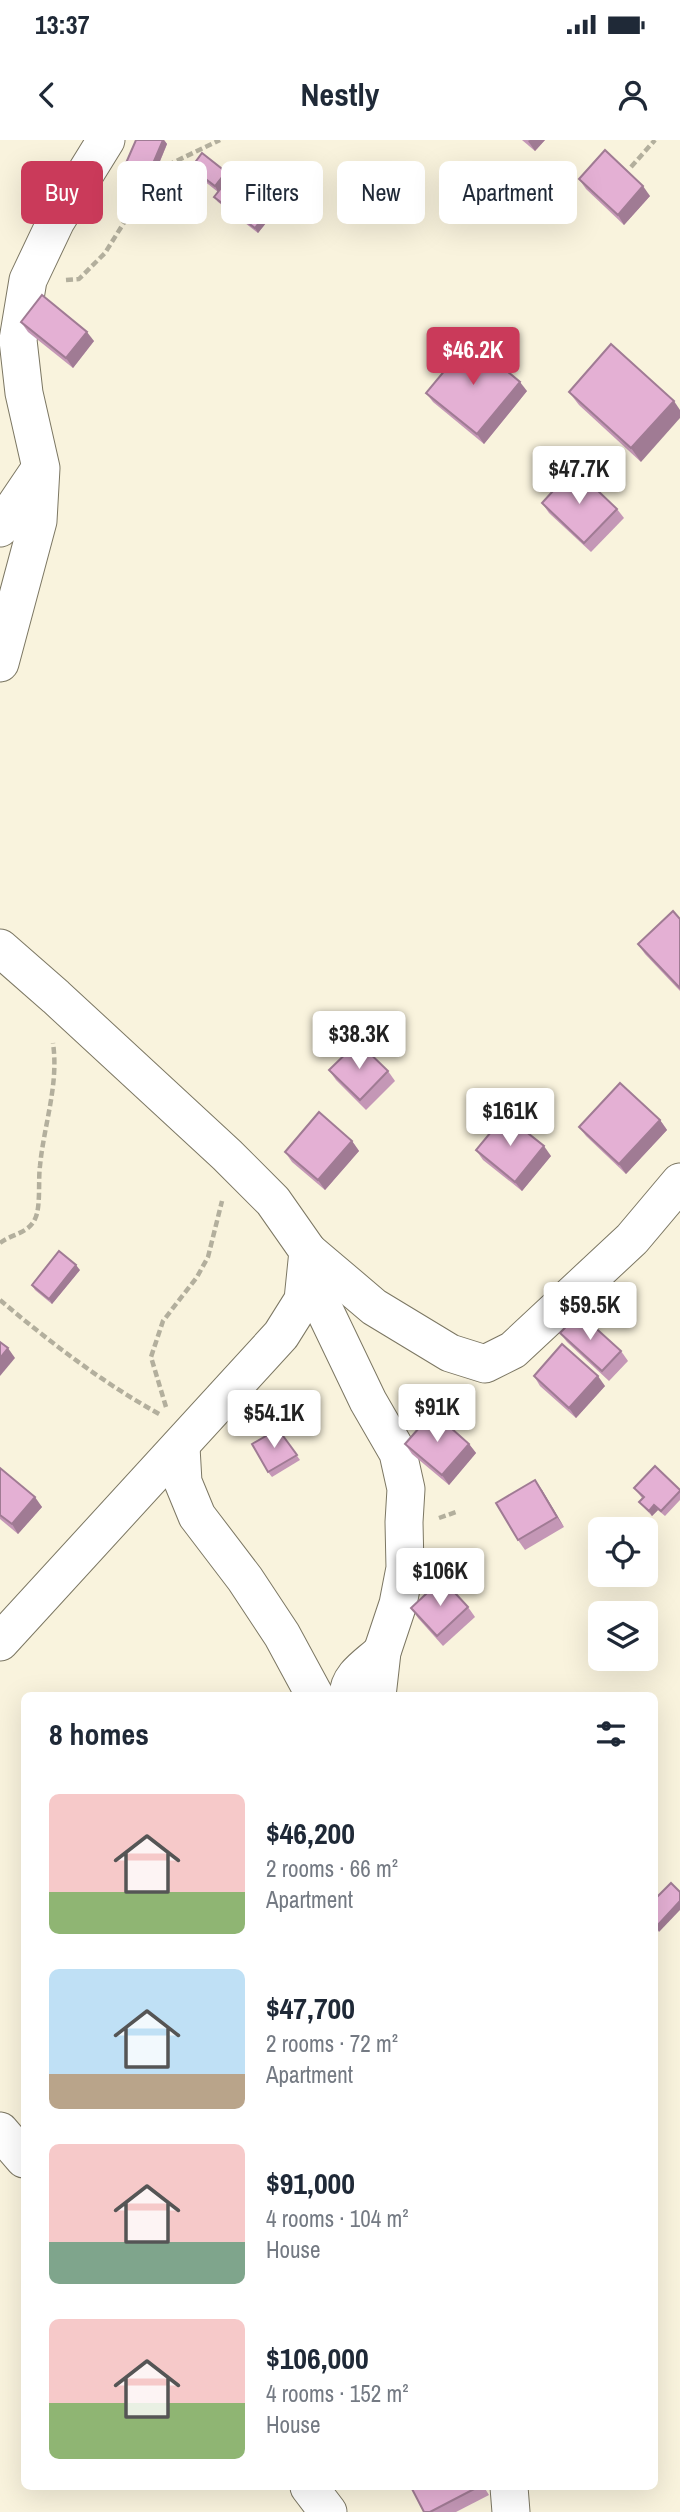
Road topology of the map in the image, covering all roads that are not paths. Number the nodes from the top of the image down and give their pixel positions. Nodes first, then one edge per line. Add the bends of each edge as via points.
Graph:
1 (106, 140) edge
2 (41, 468) junction
3 (0, 528) edge
4 (0, 663) edge
5 (0, 948) edge
6 (680, 1182) edge
7 (308, 1251) junction
8 (181, 1447) junction
9 (0, 1642) edge
10 (382, 1652) junction
11 (312, 1692) edge
12 (348, 1692) edge
13 (377, 1692) edge
14 (0, 2131) edge
15 (21, 2156) edge
16 (311, 2490) edge
17 (509, 2490) edge
18 (328, 2512) edge
19 (511, 2512) edge

1 - 2 street via 56,221 28,280 19,340 24,393
2 - 3 street
2 - 4 street via 38,521
5 - 7 street via 227,1155 272,1201
6 - 7 street via 632,1239 553,1313 513,1350 485,1364 450,1353 374,1307
7 - 8 street via 303,1300 281,1335
7 - 10 street via 323,1307 398,1453 406,1489 405,1568
8 - 9 street
8 - 11 street via 183,1482 197,1516 245,1579
10 - 12 street via 355,1676
10 - 13 street
14 - 15 street
16 - 18 street
17 - 19 street

